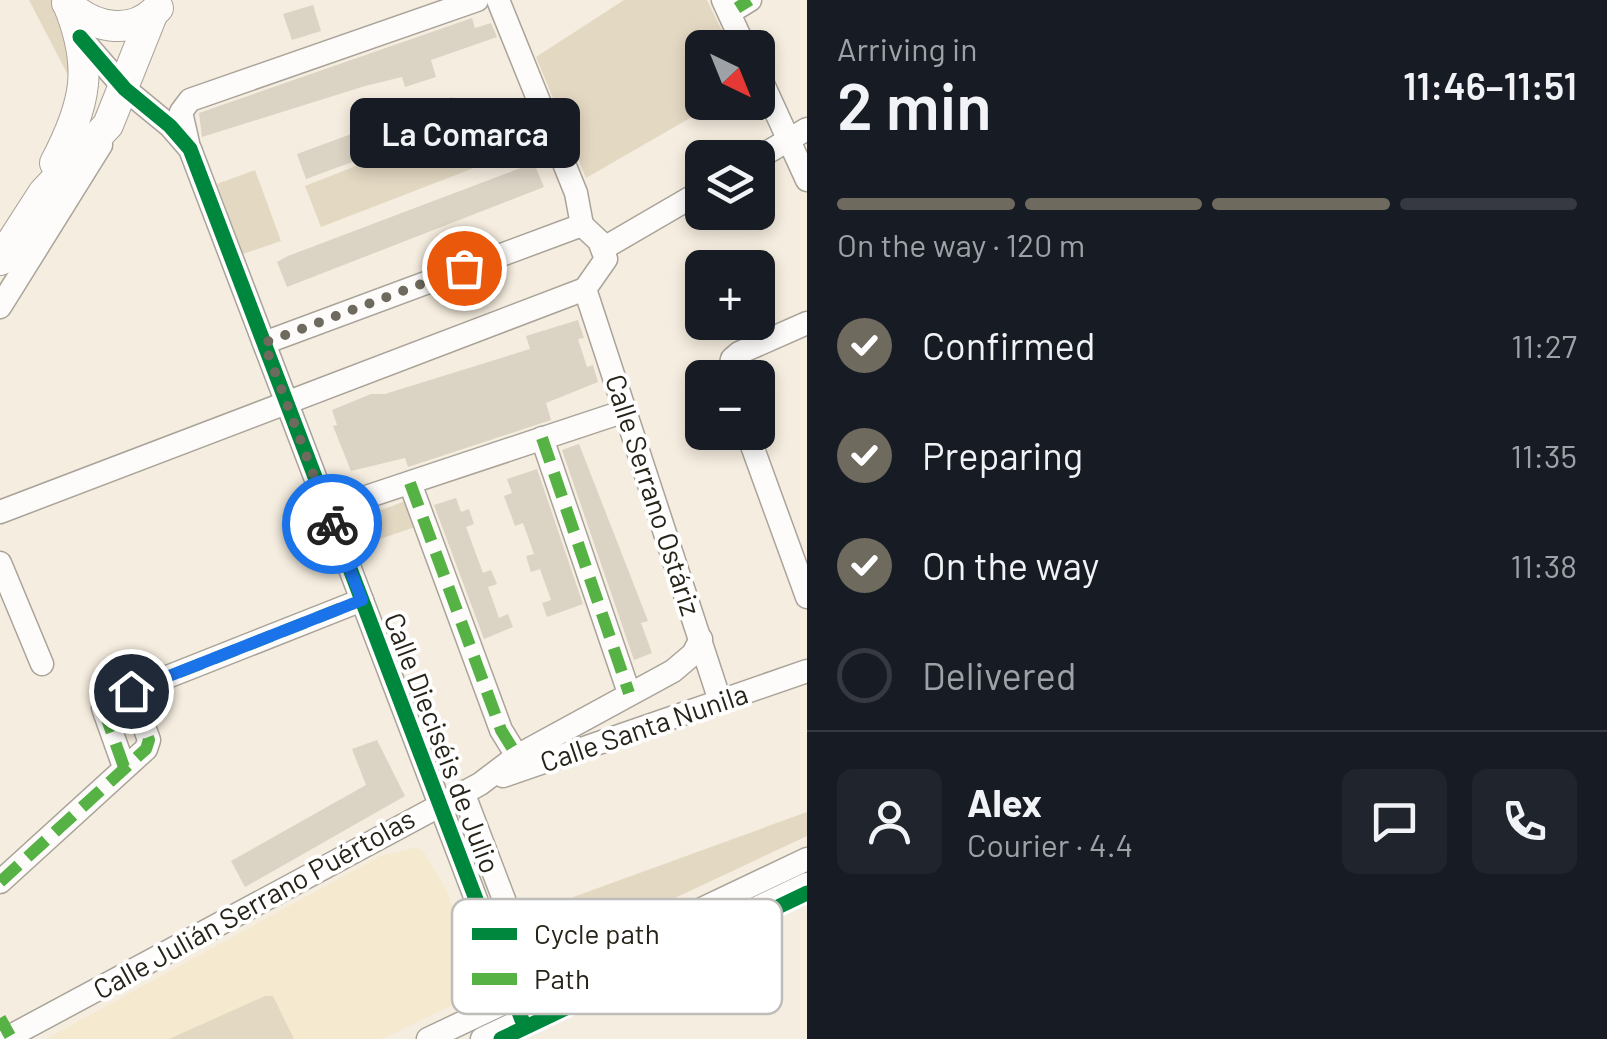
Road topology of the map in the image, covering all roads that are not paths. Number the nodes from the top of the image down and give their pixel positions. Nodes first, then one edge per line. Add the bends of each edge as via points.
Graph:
1 (477, 0) edge
2 (498, 0) edge
3 (67, 2) edge
4 (737, 3) edge
5 (158, 7) edge
6 (742, 30) edge
7 (80, 36) junction
8 (125, 89) junction
9 (775, 100) edge
10 (108, 124) junction
11 (798, 135) edge
12 (775, 148) edge
13 (190, 149) junction
14 (807, 180) edge
15 (44, 192) junction
16 (685, 200) edge
17 (582, 225) junction
18 (604, 248) junction
19 (0, 260) edge
20 (585, 290) junction
21 (0, 308) edge
22 (807, 323) edge
23 (264, 343) junction
24 (738, 360) edge
25 (286, 401) junction
26 (622, 412) junction
27 (542, 438) junction
28 (754, 450) edge
29 (410, 483) junction
30 (327, 510) junction
31 (0, 512) edge
32 (0, 563) edge
33 (807, 597) edge
34 (362, 600) junction
35 (700, 639) junction
36 (42, 664) dead end
37 (807, 671) edge
38 (131, 691) junction
39 (629, 694) junction
40 (720, 701) junction
41 (517, 756) junction
42 (124, 767) junction
43 (472, 788) junction
44 (438, 803) junction
45 (807, 859) edge
46 (0, 882) edge
47 (807, 884) edge
48 (474, 899) edge
49 (508, 899) edge
50 (722, 899) edge
51 (776, 899) edge
52 (479, 1014) edge
53 (519, 1014) edge
54 (524, 1014) edge
55 (535, 1014) edge
56 (522, 1020) junction
57 (5, 1031) edge
58 (428, 1039) edge
59 (482, 1039) edge

1 - 13 street via 190,100 181,115
2 - 17 street via 576,194
3 - 5 main road via 95,23 113,27
3 - 7 main road
4 - 6 street
5 - 8 main road
7 - 8 street, Calle Dieciséis de Julio
7 - 15 main road via 80,110
8 - 10 main road
8 - 13 street, Calle Dieciséis de Julio
9 - 11 street
10 - 15 main road
10 - 21 street
11 - 12 street
11 - 14 street
13 - 23 street, Calle Dieciséis de Julio
15 - 19 main road
16 - 18 street
17 - 18 street
17 - 23 street
18 - 20 street via 605,266
20 - 25 street
20 - 26 street, Calle Serrano Ostáriz
22 - 24 street via 751,346
23 - 25 street, Calle Dieciséis de Julio
25 - 30 street, Calle Dieciséis de Julio
25 - 31 street
26 - 27 street
26 - 35 street, Calle Serrano Ostáriz
27 - 29 street
27 - 39 street
28 - 33 street
29 - 30 street
29 - 41 street via 501,730
30 - 34 street, Calle Dieciséis de Julio
32 - 36 street
34 - 38 street
34 - 44 street, Calle Dieciséis de Julio
35 - 39 street, Calle Julián Serrano Puértolas via 686,661
35 - 40 street, Calle Serrano Ostáriz
37 - 40 street, Calle Santa Nunila
38 - 42 street via 148,740
38 - 42 street via 103,708
39 - 41 street, Calle Julián Serrano Puértolas
40 - 43 street, Calle Santa Nunila
41 - 43 street, Calle Julián Serrano Puértolas
42 - 46 street
43 - 44 street, Calle Julián Serrano Puértolas
43 - 49 street, Calle Dieciséis de Julio
44 - 48 street, Calle Dieciséis de Julio
44 - 57 street, Calle Julián Serrano Puértolas
45 - 50 street
47 - 51 street
52 - 58 street
53 - 56 street, Calle Dieciséis de Julio
54 - 56 street
55 - 56 street
56 - 59 street

